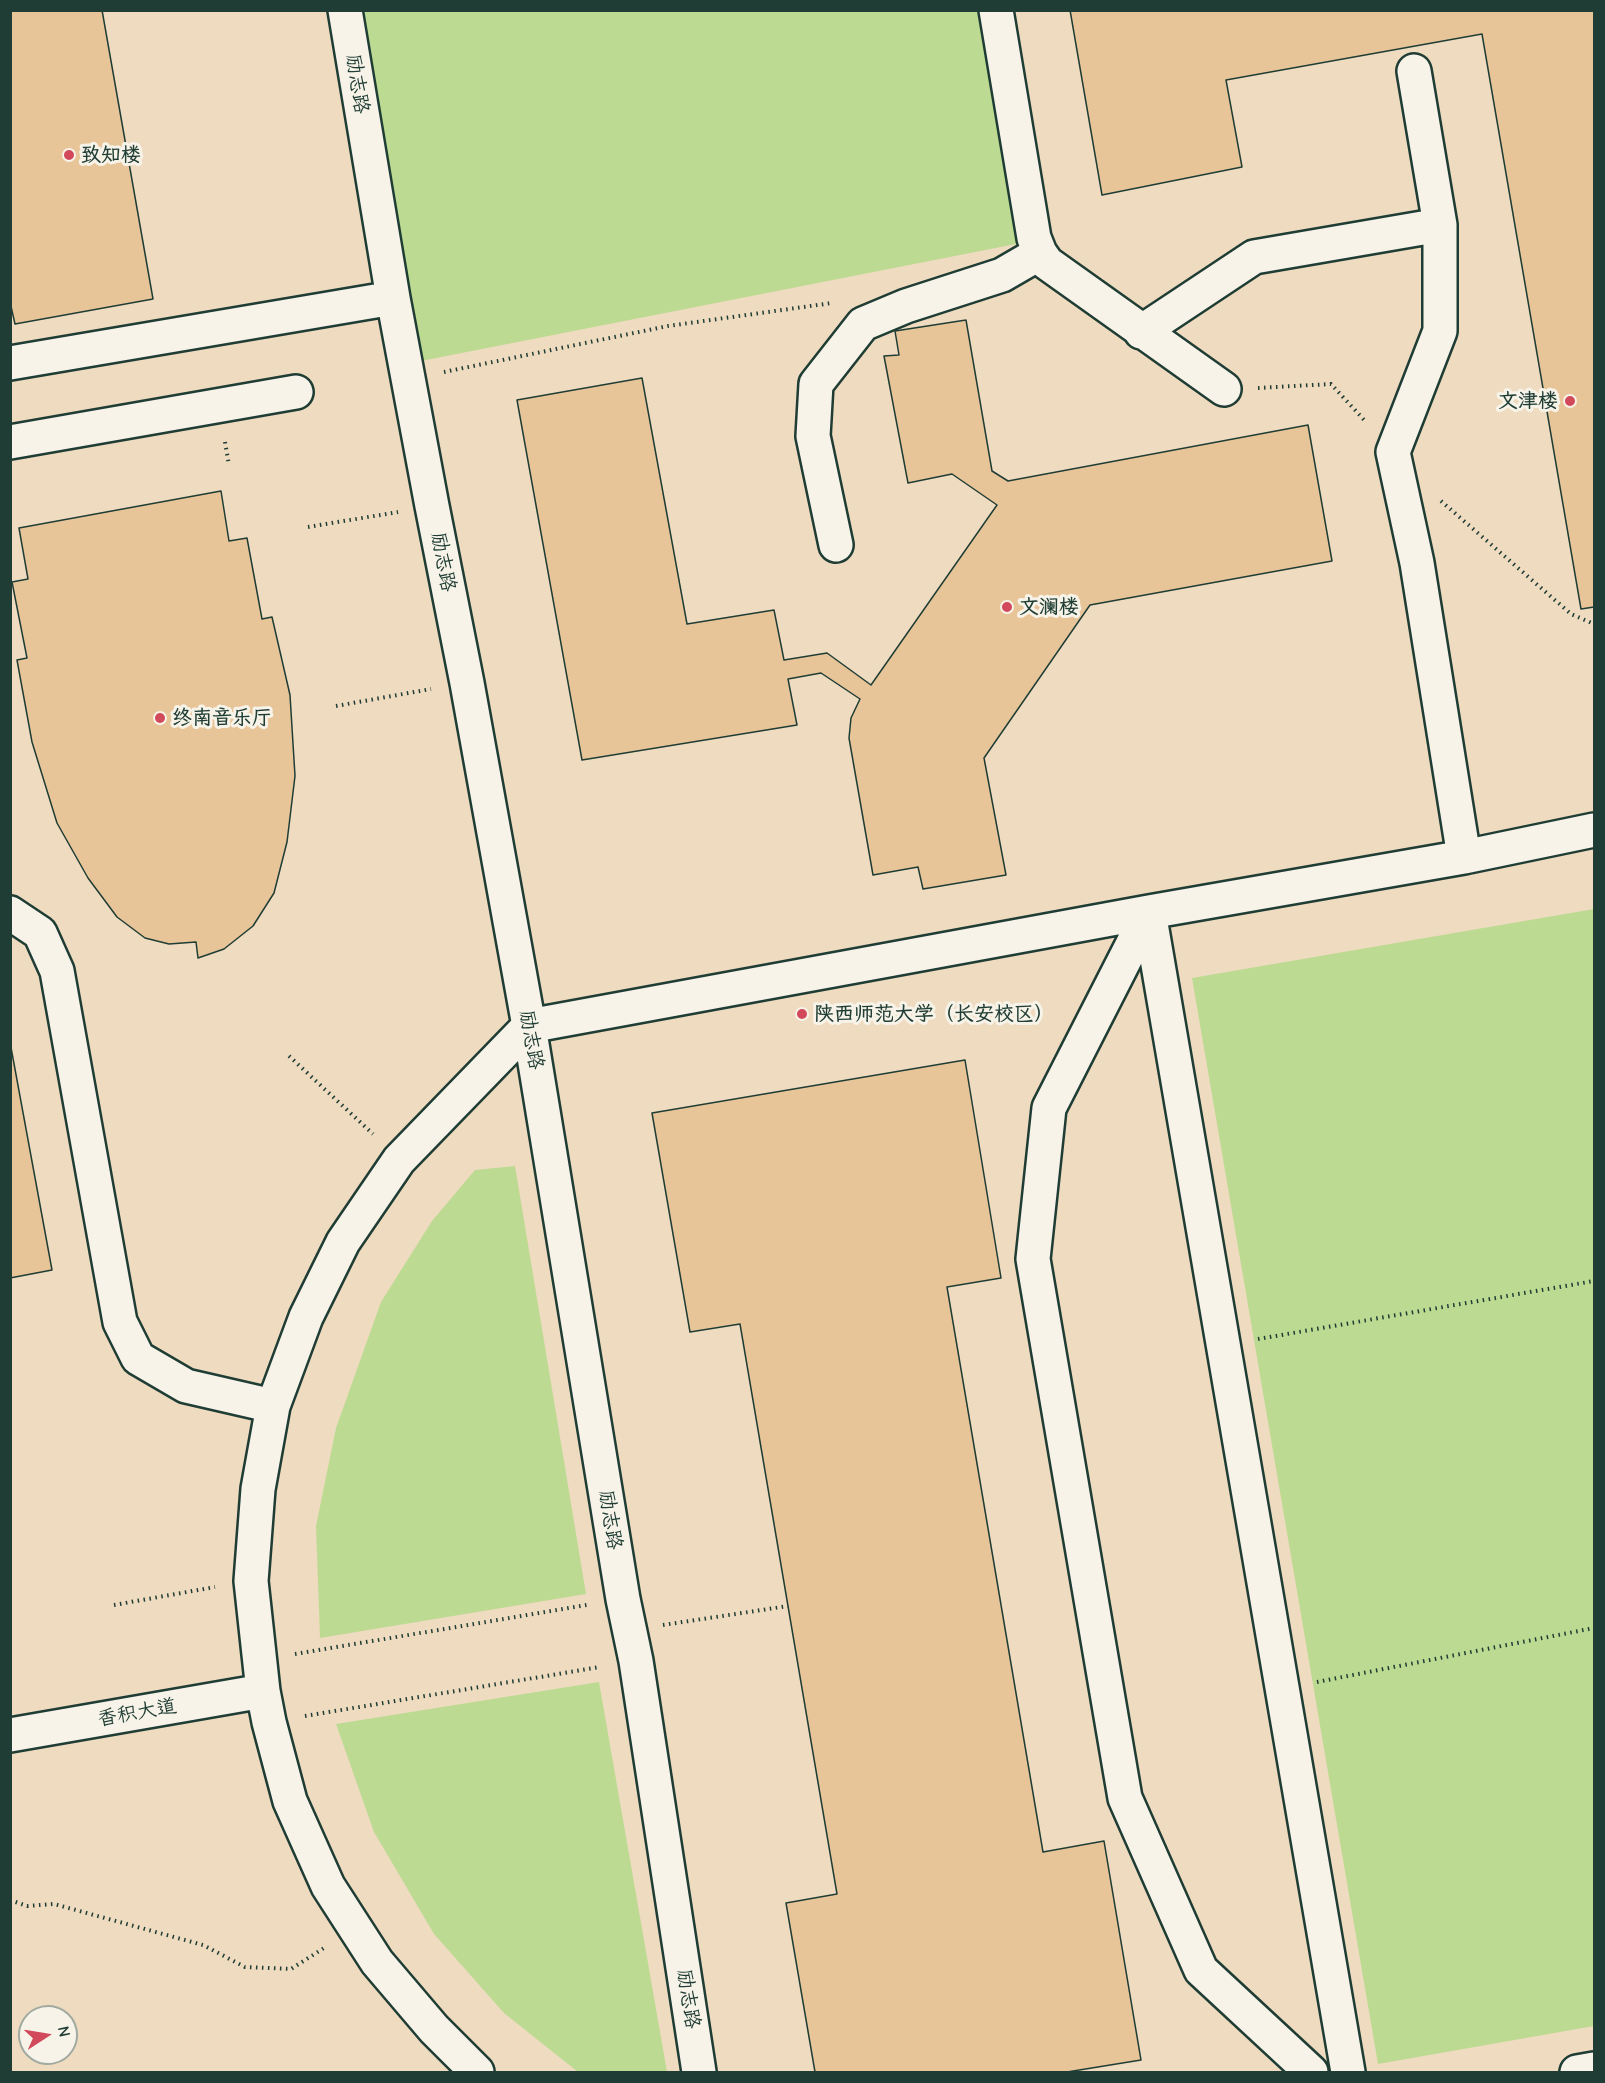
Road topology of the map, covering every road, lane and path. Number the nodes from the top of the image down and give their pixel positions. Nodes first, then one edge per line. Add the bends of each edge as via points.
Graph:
1 (345, 10) edge
2 (996, 10) edge
3 (1414, 71) dead end
4 (1440, 225) junction
5 (1040, 253) junction
6 (393, 298) junction
7 (880, 317) junction
8 (1142, 332) junction
9 (10, 363) edge
10 (408, 380) junction
11 (1224, 389) dead end
12 (296, 392) dead end
13 (10, 442) edge
14 (379, 515) dead end
15 (308, 527) dead end
16 (836, 544) dead end
17 (408, 693) dead end
18 (336, 706) dead end
19 (1594, 830) edge
20 (1464, 857) junction
21 (1149, 912) junction
22 (10, 914) edge
23 (529, 1026) junction
24 (289, 1056) dead end
25 (354, 1116) dead end
26 (1594, 1281) edge
27 (1222, 1345) junction
28 (273, 1406) junction
29 (189, 1592) dead end
30 (114, 1605) dead end
31 (788, 1606) dead end
32 (1594, 1628) edge
33 (630, 1630) junction
34 (1281, 1689) junction
35 (263, 1691) junction
36 (10, 1735) edge
37 (10, 1900) edge
38 (355, 1929) junction
39 (1594, 2069) edge
40 (477, 2073) edge
41 (699, 2073) edge
42 (1311, 2073) edge
43 (1347, 2073) edge
44 (1577, 2073) edge

1 - 6 lane, 励志路
2 - 5 lane
3 - 4 lane
4 - 8 lane via 1254,257
4 - 20 lane via 1440,331 1393,452 1417,563
5 - 7 lane via 1002,275
5 - 8 lane via 1047,263
6 - 9 lane
6 - 10 lane, 励志路
7 - 10 path via 859,299 668,326
7 - 16 lane via 863,324 816,384 813,435
8 - 11 lane
10 - 23 lane, 励志路
12 - 13 lane
14 - 15 path
17 - 18 path
19 - 20 lane
20 - 21 lane
21 - 23 lane
21 - 27 lane
21 - 42 lane via 1049,1108 1033,1259 1125,1798 1201,1970
22 - 28 lane via 40,933 57,971 120,1322 138,1358 186,1386
23 - 28 lane via 399,1160 343,1242 306,1317
23 - 33 lane, 励志路
24 - 25 path
26 - 27 path
27 - 34 lane
28 - 35 lane via 258,1489 251,1581
29 - 30 path
31 - 33 path
32 - 34 path
33 - 35 path
33 - 35 path
33 - 41 lane, 励志路
34 - 43 lane
35 - 36 lane, 香积大道
35 - 38 lane via 290,1801 328,1887
37 - 38 path via 27,1905 54,1904 203,1945 245,1967 291,1969
38 - 40 lane via 377,1962
39 - 44 lane

